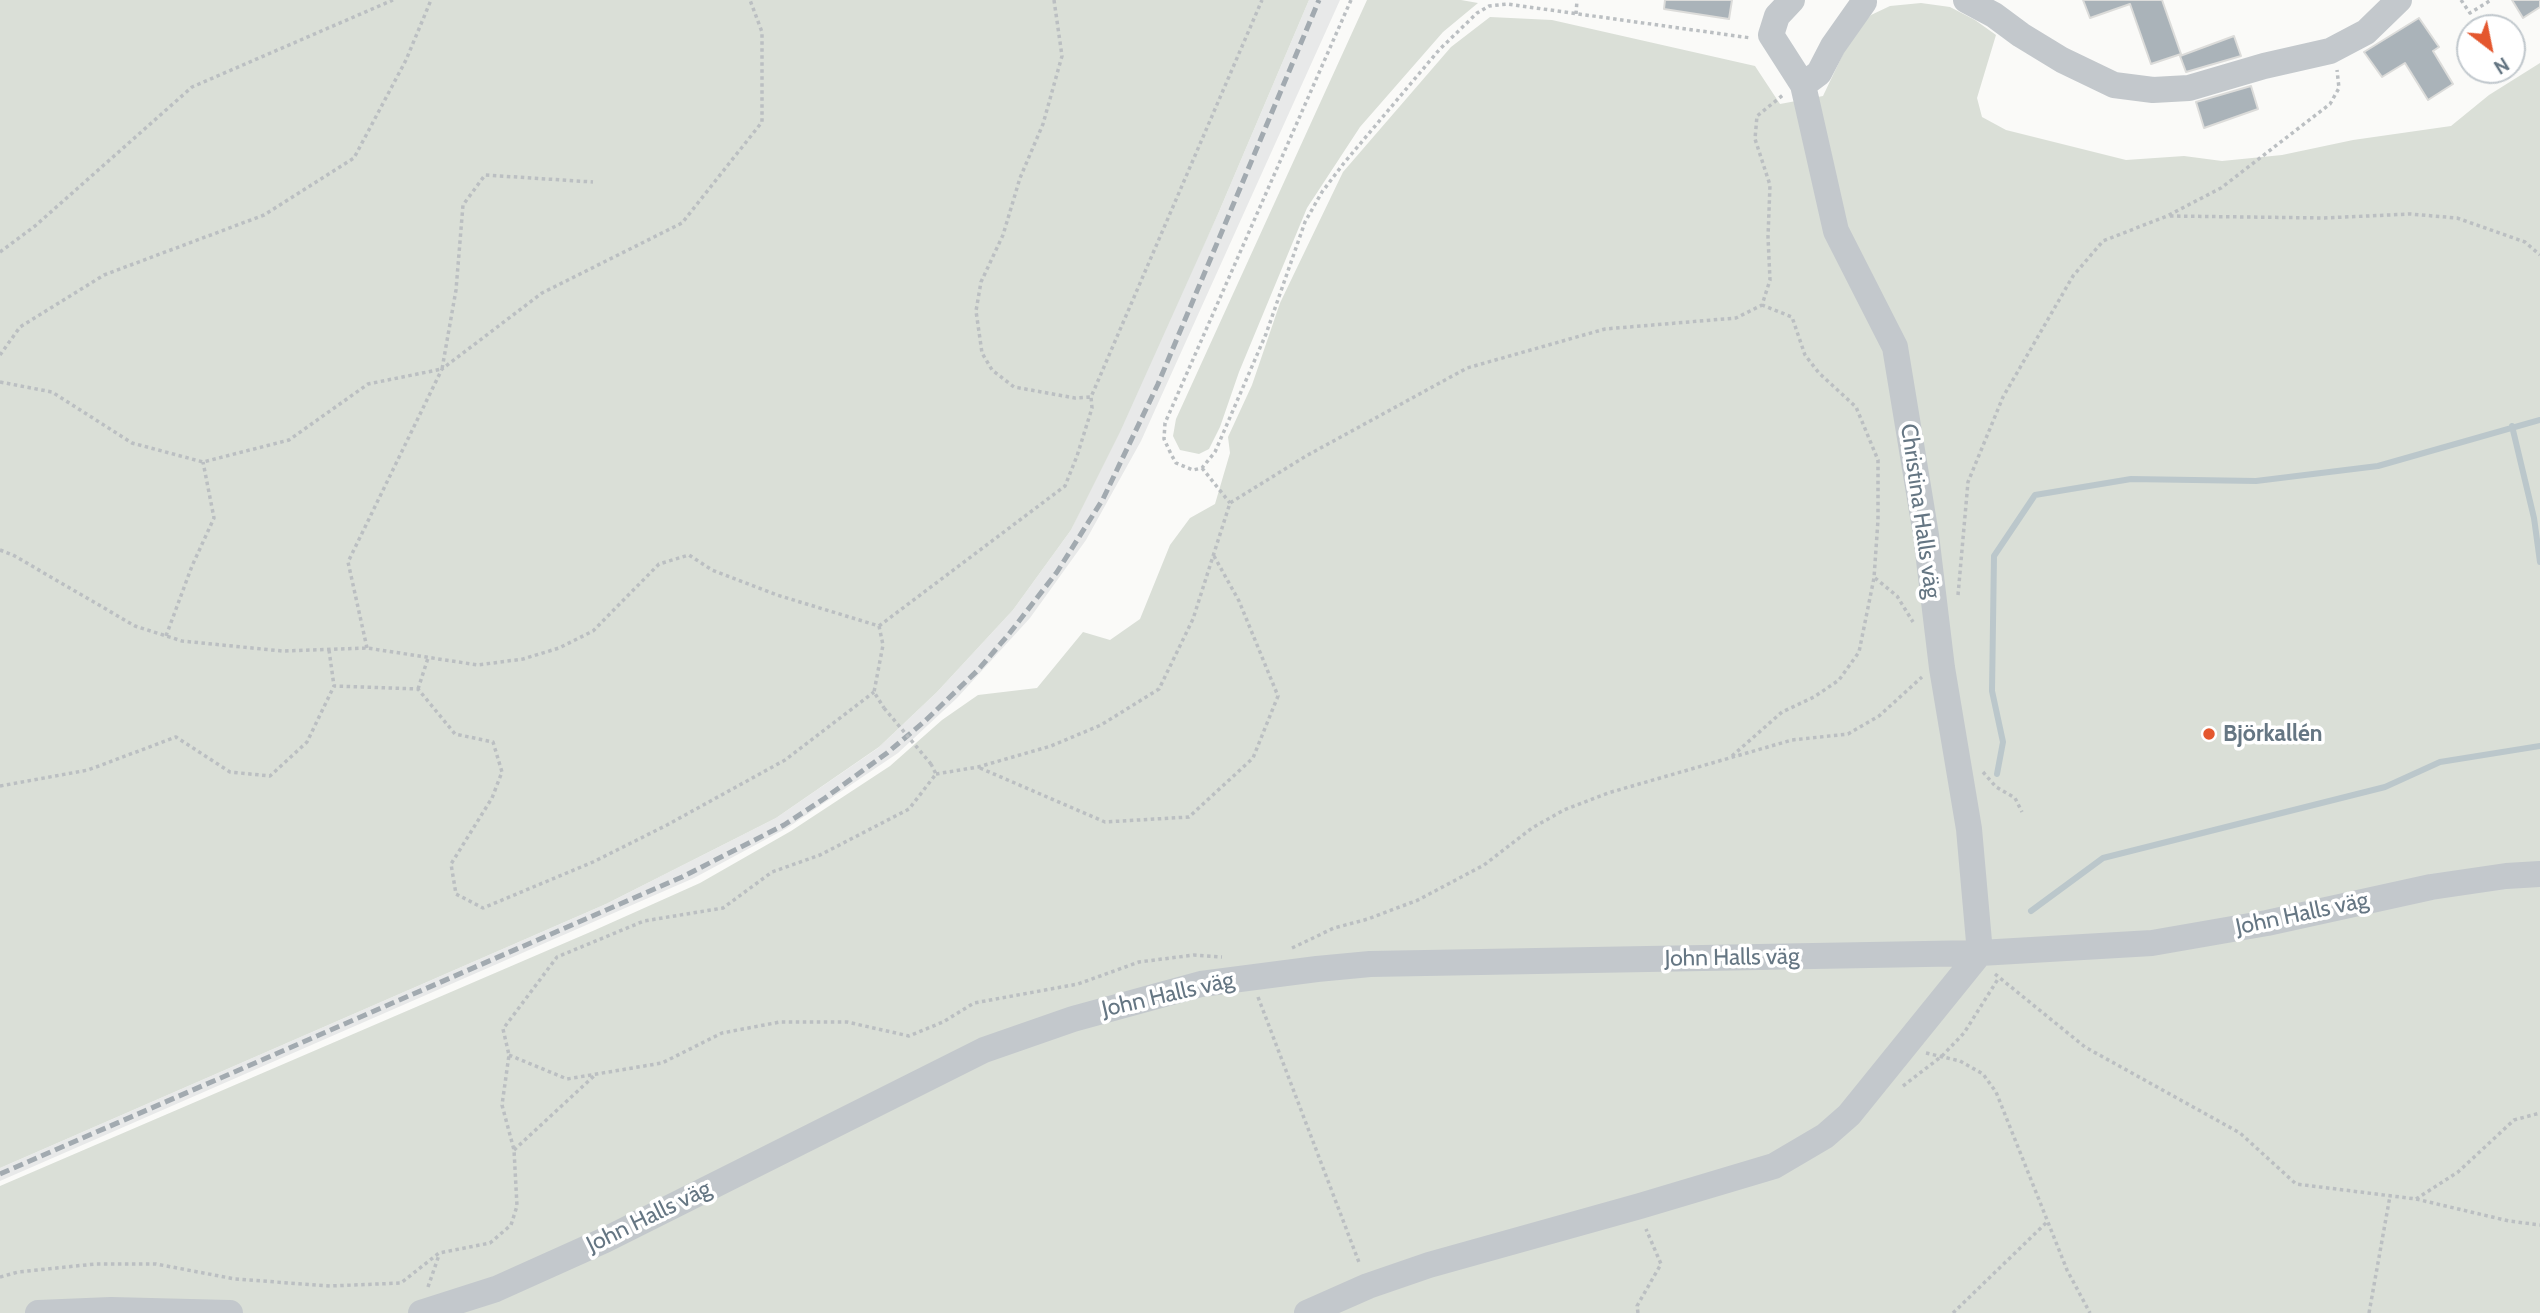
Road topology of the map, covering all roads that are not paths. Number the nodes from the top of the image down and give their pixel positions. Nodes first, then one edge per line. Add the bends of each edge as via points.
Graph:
1 (1793, 0) edge
2 (1966, 0) edge
3 (2399, 0) edge
4 (1860, 1) edge
5 (1803, 85) junction
6 (2540, 874) edge
7 (1980, 953) junction
8 (425, 1312) edge
9 (38, 1313) edge
10 (230, 1313) edge
11 (1307, 1313) edge

1 - 5 street, Christina Halls väg via 1777,16 1770,35
2 - 3 street via 2062,60 2115,85 2153,90 2189,88 2330,51 2366,32
4 - 5 street via 1819,73
5 - 7 street, Christina Halls väg via 1836,231 1895,347 1969,829
6 - 7 street, John Halls väg via 2431,887 2152,943
7 - 8 street, John Halls väg via 1370,964 1201,984 984,1050 605,1240 496,1289
7 - 11 street via 1849,1115 1825,1136 1774,1166 1429,1265
9 - 10 street

